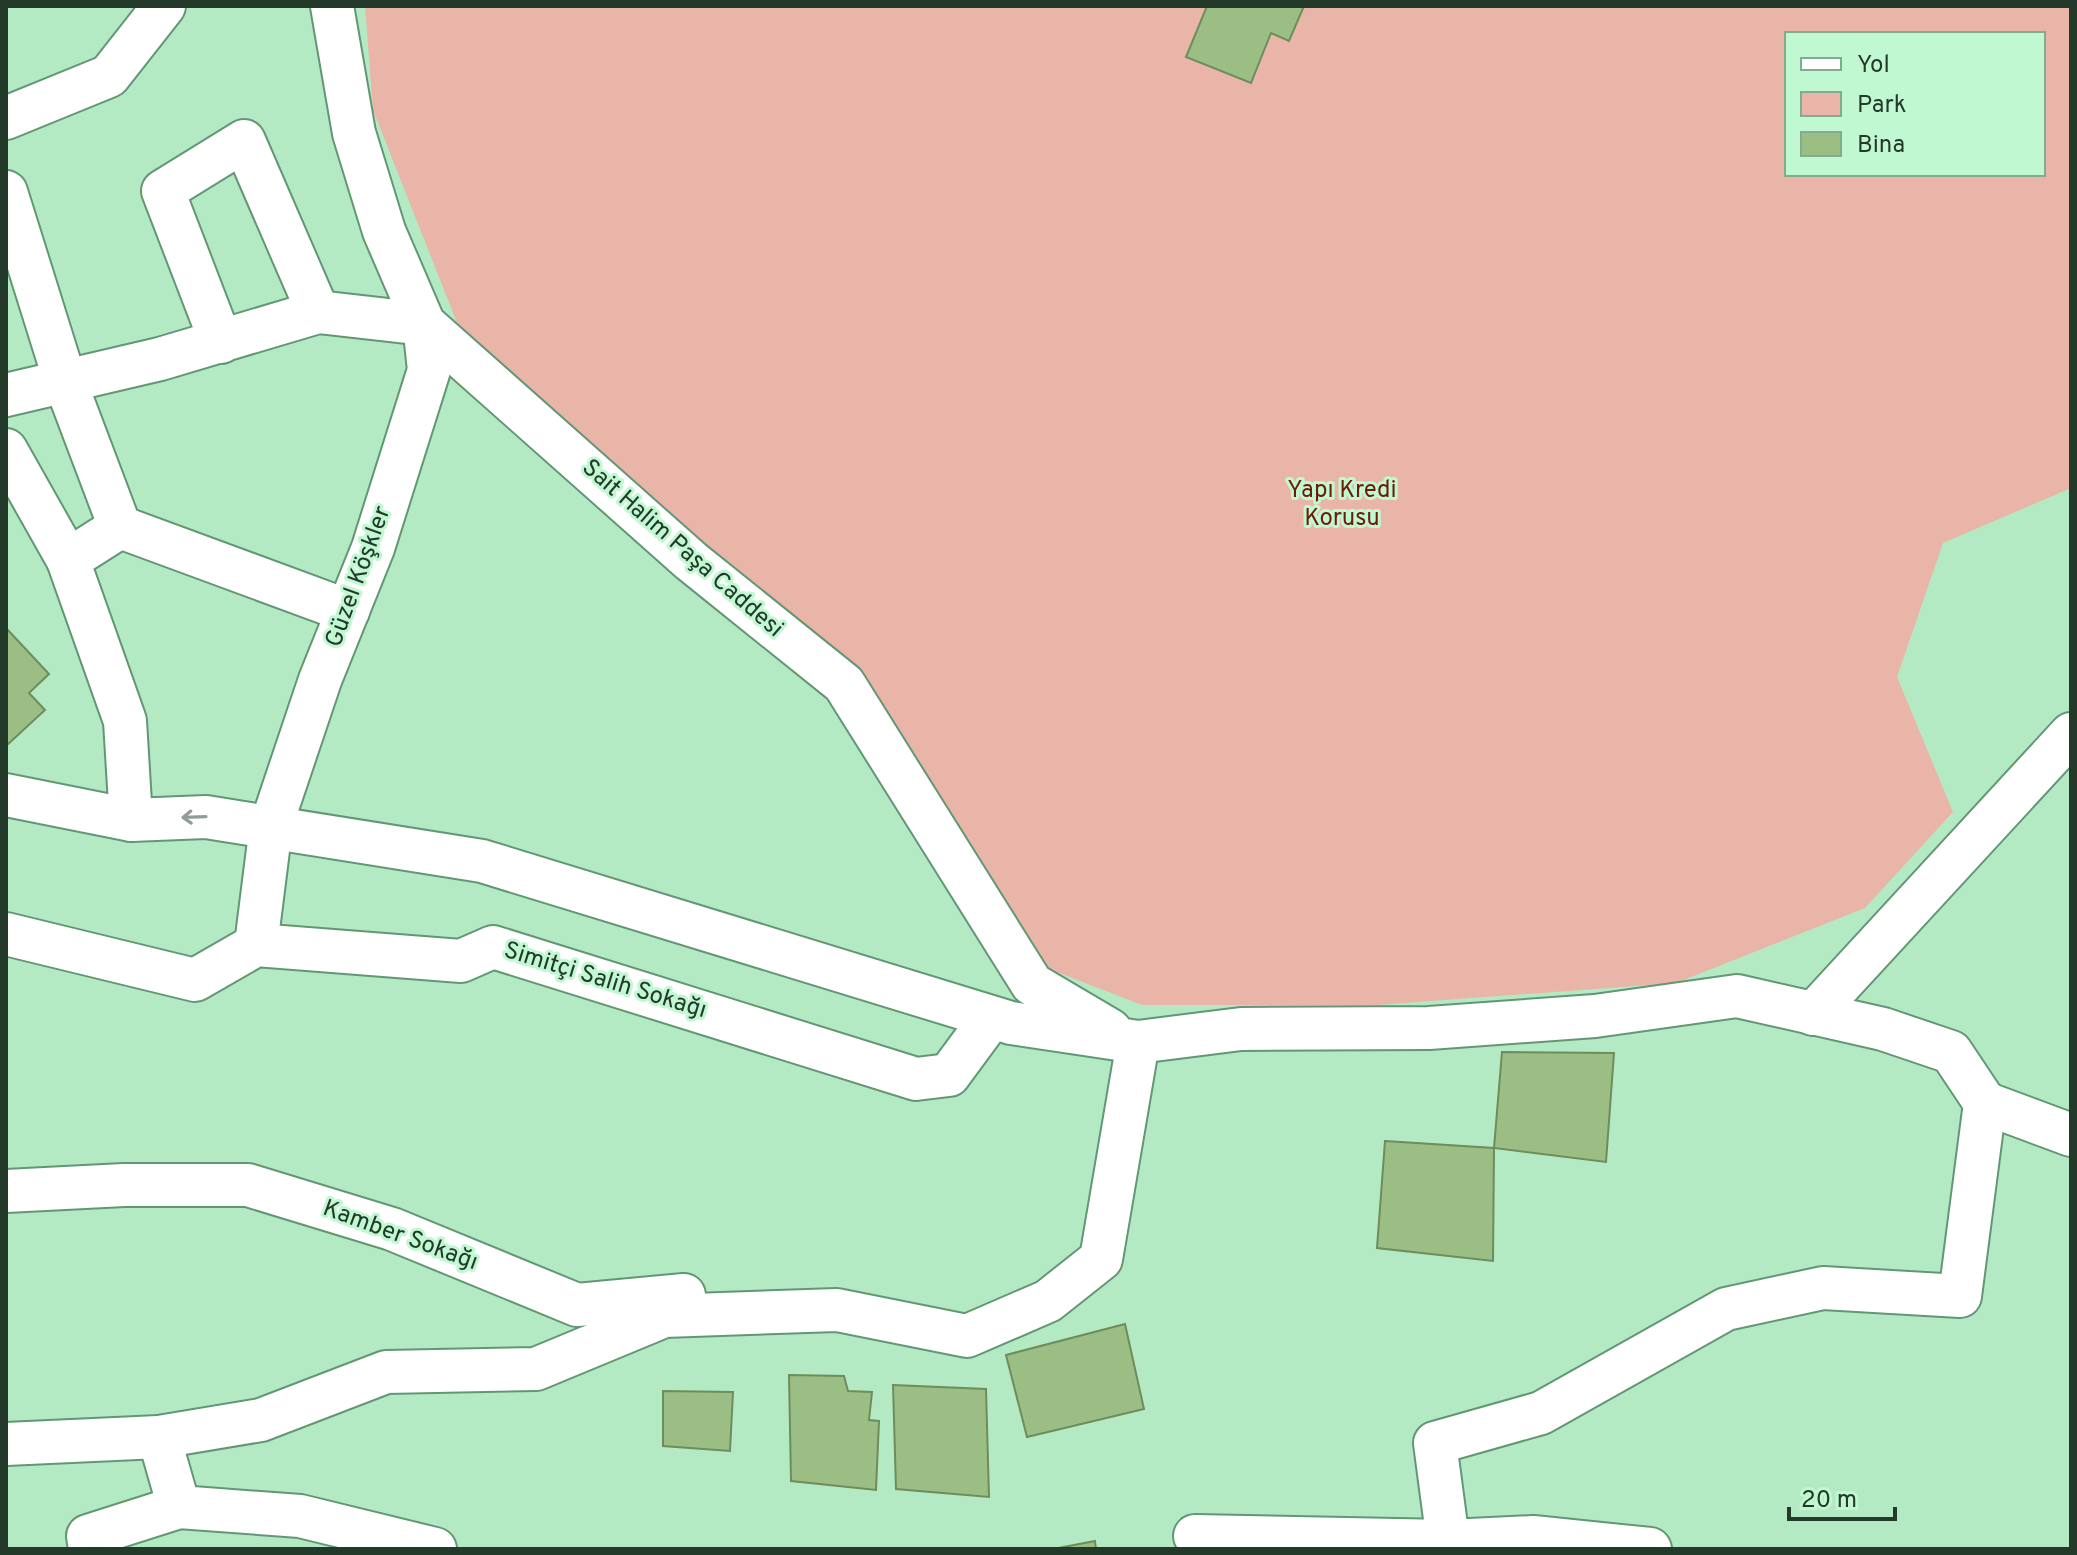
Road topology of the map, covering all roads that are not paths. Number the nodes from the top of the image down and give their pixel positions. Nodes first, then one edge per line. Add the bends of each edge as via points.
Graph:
1 (164, 6) edge
2 (326, 13) edge
3 (6, 118) edge
4 (6, 192) edge
5 (12, 241) edge
6 (318, 312) junction
7 (424, 324) junction
8 (221, 342) junction
9 (66, 384) junction
10 (6, 395) edge
11 (6, 450) edge
12 (120, 527) junction
13 (68, 560) junction
14 (348, 611) junction
15 (2071, 734) edge
16 (6, 795) edge
17 (131, 820) junction
18 (271, 826) junction
19 (6, 934) edge
20 (256, 945) junction
21 (1813, 1014) junction
22 (991, 1018) junction
23 (1133, 1042) junction
24 (1985, 1103) junction
25 (2071, 1135) edge
26 (6, 1191) edge
27 (787, 1312) junction
28 (159, 1437) junction
29 (6, 1444) edge
30 (179, 1507) junction
31 (300, 1532) edge
32 (1195, 1536) dead end
33 (1448, 1541) junction
34 (90, 1549) edge
35 (435, 1549) edge
36 (1650, 1549) edge

1 - 3 street via 109,76
2 - 7 street, Sait Halim Paşa Caddesi via 384,231
4 - 5 street
5 - 9 street
6 - 7 street
6 - 8 street
6 - 8 street via 244,141 163,191
7 - 14 street, Güzel Köşkler via 429,370
7 - 23 street, Sait Halim Paşa Caddesi via 691,561 844,684 1032,984
8 - 9 street
9 - 10 street
9 - 12 street
11 - 13 street
12 - 13 street
12 - 14 street
13 - 17 street via 125,721
14 - 18 street, Güzel Köşkler
15 - 21 street
16 - 17 street
18 -> 17 street via 206,817
18 - 20 street, Güzel Köşkler
18 - 22 street via 482,861
19 - 20 street via 195,980
20 - 22 street, Simitçi Salih Sokağı via 461,961 493,947 916,1079 949,1075
21 - 23 street via 1737,996 1580,1017 1429,1028 1241,1029
21 - 24 street via 1883,1029 1951,1052
22 - 23 street
23 - 27 street via 1101,1259 1048,1301 967,1336 837,1310
24 - 25 street
24 - 33 street via 1960,1296 1823,1288 1726,1309 1541,1413 1435,1443
26 - 27 street, Kamber Sokağı via 248,1185 392,1229 577,1305 691,1294
27 - 28 street via 664,1316 536,1369 386,1372 261,1420
28 - 29 street
28 - 30 street
30 - 31 street
30 - 34 street via 88,1536
31 - 35 street
32 - 33 street
33 - 36 street via 1533,1537

